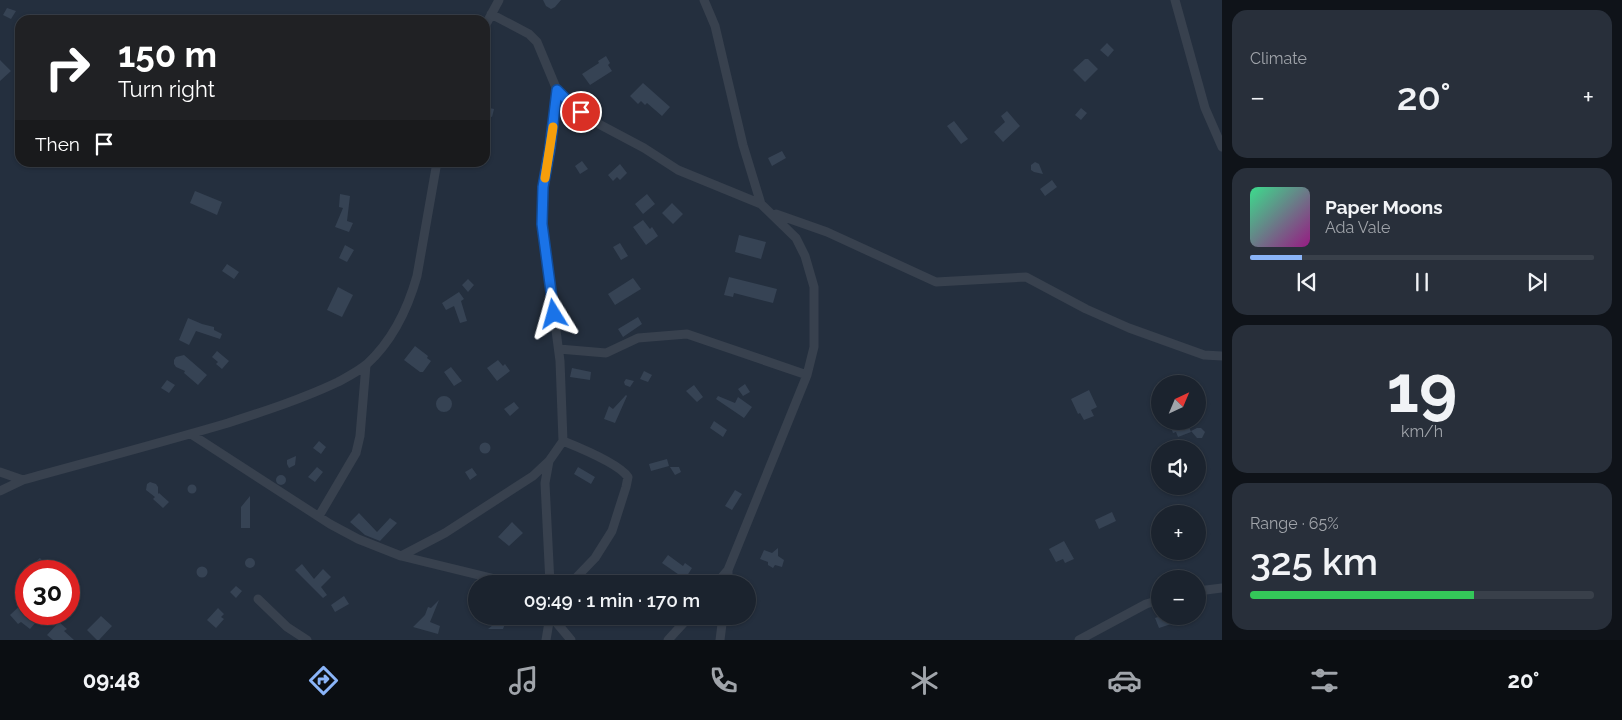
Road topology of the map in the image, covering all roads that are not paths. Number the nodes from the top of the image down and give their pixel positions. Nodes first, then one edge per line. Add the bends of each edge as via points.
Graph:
1 (499, 0) edge
2 (704, 0) edge
3 (1175, 0) edge
4 (491, 14) joint
5 (557, 90) junction
6 (1222, 147) edge
7 (436, 167) edge
8 (762, 204) junction
9 (771, 212) junction
10 (559, 350) junction
11 (1222, 356) edge
12 (366, 365) junction
13 (807, 375) junction
14 (191, 434) junction
15 (563, 441) junction
16 (549, 461) junction
17 (0, 472) edge
18 (23, 480) junction
19 (0, 490) edge
20 (319, 516) junction
21 (401, 556) junction
22 (728, 570) junction
23 (479, 575) edge
24 (550, 575) edge
25 (579, 575) edge
26 (724, 575) edge
27 (728, 575) edge
28 (1222, 588) edge
29 (1206, 590) edge
30 (258, 599) dead end
31 (1151, 603) edge
32 (549, 625) edge
33 (558, 625) edge
34 (682, 625) edge
35 (722, 625) edge
36 (307, 640) edge
37 (546, 640) edge
38 (571, 640) edge
39 (668, 640) edge
40 (720, 640) edge
41 (1079, 640) edge

1 - 4 street
2 - 8 street via 716,26 743,145
3 - 6 street via 1205,108
4 - 5 street via 529,34 537,42
5 - 8 street via 595,122 678,170
5 - 10 street via 543,187 542,224
7 - 12 street via 413,291 392,333
8 - 9 street
9 - 11 street via 827,232 936,282 1026,277 1129,328 1204,355
9 - 13 street via 796,238 806,256 814,287 814,347
10 - 13 street via 606,353 638,338 687,334
10 - 15 street
12 - 14 street via 319,391
12 - 20 street via 356,453
13 - 22 street
14 - 18 street
14 - 20 street
15 - 16 street
15 - 25 street via 587,450 628,477 612,531 595,558
16 - 21 street via 533,476 445,533
16 - 24 street via 545,483
17 - 18 street
18 - 19 street
20 - 21 street via 358,540
21 - 23 street
22 - 26 street
22 - 27 street
28 - 29 street
30 - 36 street
31 - 41 street
32 - 37 street
33 - 38 street
34 - 39 street
35 - 40 street

